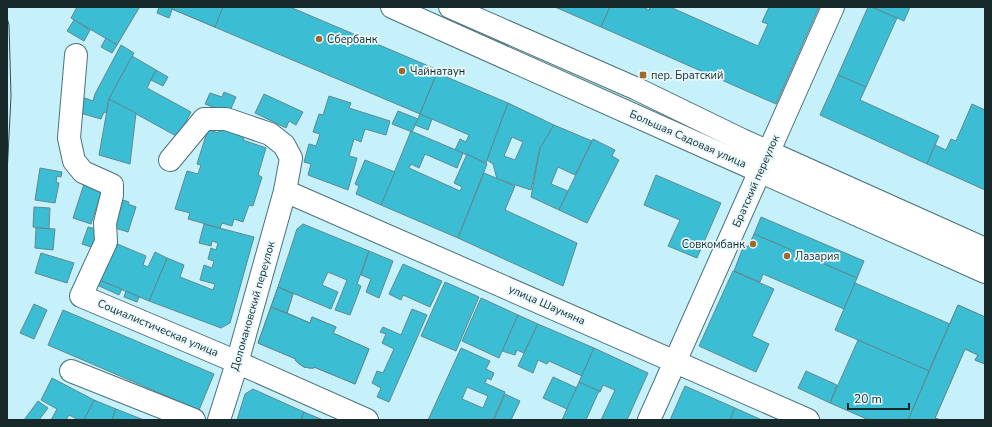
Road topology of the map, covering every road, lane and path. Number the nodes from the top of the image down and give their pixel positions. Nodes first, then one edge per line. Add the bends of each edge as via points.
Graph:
1 (392, 7) edge
2 (450, 7) edge
3 (833, 7) edge
4 (76, 55) dead end
5 (769, 152) junction
6 (170, 160) dead end
7 (760, 172) junction
8 (285, 191) junction
9 (985, 249) edge
10 (985, 272) edge
11 (676, 361) junction
12 (237, 363) junction
13 (71, 371) dead end
14 (194, 420) edge
15 (219, 420) edge
16 (367, 420) edge
17 (649, 420) edge
18 (808, 420) edge

1 - 7 main road, Большая Садовая улица
2 - 5 main road, Большая Садовая улица via 637,89
3 - 5 main road, Братский переулок
4 - 12 main road, Социалистическая улица via 69,138 74,161 83,172 112,185 105,223 106,242 81,296
5 - 7 main road, Братский переулок
5 - 9 main road, Большая Садовая улица
6 - 8 main road, Доломановский переулок via 204,119 226,119 270,134 284,145 291,158
7 - 10 main road, Большая Садовая улица
7 - 11 main road, Братский переулок
8 - 11 main road, улица Шаумяна
8 - 12 main road, Доломановский переулок
11 - 17 main road, Братский переулок
11 - 18 main road, улица Шаумяна
12 - 15 main road, Доломановский переулок
12 - 16 main road, Социалистическая улица
13 - 14 main road

